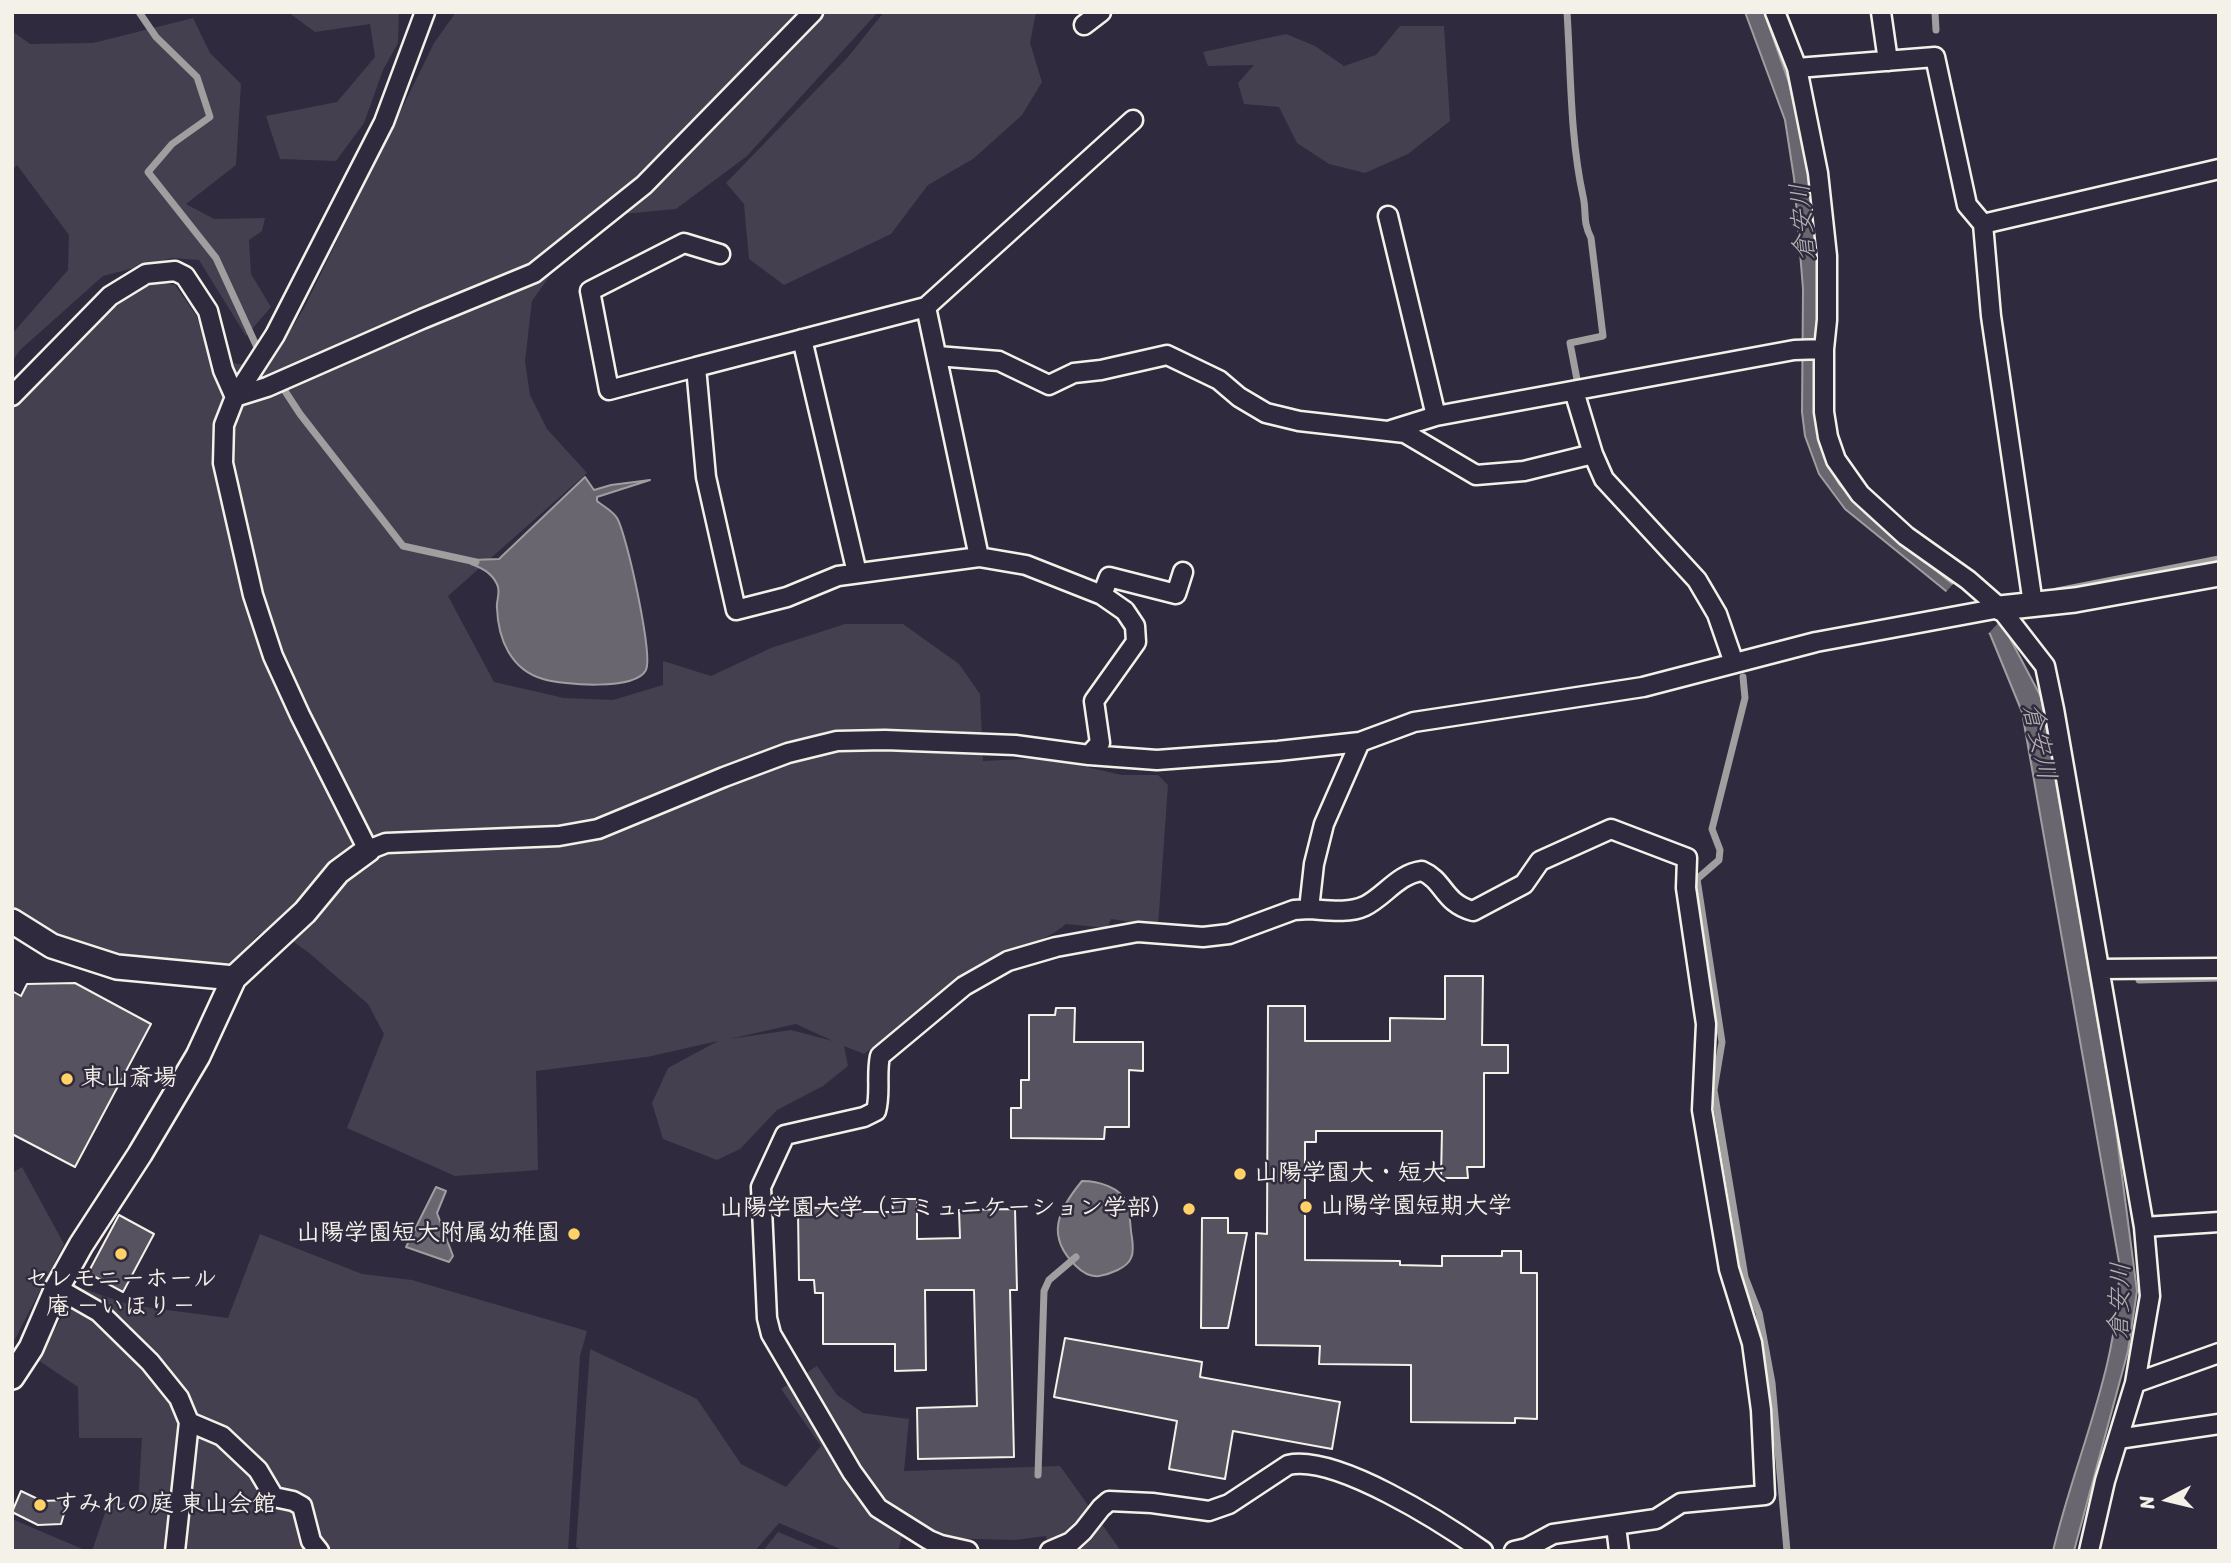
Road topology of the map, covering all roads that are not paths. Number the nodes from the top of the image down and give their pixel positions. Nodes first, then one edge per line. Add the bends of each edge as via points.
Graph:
1 (425, 12) edge
2 (813, 12) edge
3 (1101, 12) edge
4 (1775, 12) edge
5 (1881, 12) edge
6 (1084, 25) dead end
7 (1888, 61) junction
8 (1797, 68) junction
9 (1133, 120) dead end
10 (2219, 169) edge
11 (1388, 216) dead end
12 (1983, 225) junction
13 (720, 254) dead end
14 (926, 307) junction
15 (802, 339) junction
16 (1821, 349) junction
17 (937, 356) junction
18 (696, 366) junction
19 (1578, 390) junction
20 (12, 396) edge
21 (235, 397) junction
22 (1436, 416) junction
23 (1387, 432) junction
24 (1593, 454) junction
25 (978, 557) junction
26 (1183, 572) dead end
27 (856, 573) junction
28 (2219, 574) edge
29 (1102, 595) junction
30 (2033, 604) junction
31 (1994, 609) junction
32 (1734, 663) junction
33 (1360, 742) junction
34 (1088, 755) junction
35 (368, 850) junction
36 (1308, 909) junction
37 (12, 921) edge
38 (2219, 968) edge
39 (2101, 969) junction
40 (234, 978) junction
41 (2219, 1222) edge
42 (2144, 1227) junction
43 (57, 1288) junction
44 (2219, 1353) edge
45 (12, 1377) edge
46 (2135, 1384) junction
47 (189, 1422) junction
48 (2219, 1424) edge
49 (2118, 1439) junction
50 (1616, 1526) junction
51 (1541, 1546) edge
52 (175, 1551) edge
53 (319, 1551) edge
54 (968, 1551) edge
55 (1050, 1551) edge
56 (1483, 1551) edge
57 (1514, 1551) edge
58 (1619, 1551) edge
59 (2089, 1551) edge

1 - 21 street via 384,122 275,335
2 - 21 street via 644,186 534,273
3 - 6 street
4 - 8 street
5 - 7 street
7 - 8 street
7 - 12 street via 1935,57 1966,205
8 - 16 street via 1824,218 1827,320
9 - 14 street
10 - 12 street
11 - 22 street
12 - 30 street via 1991,316
13 - 18 street via 684,243 590,291 609,390
14 - 15 street
14 - 17 street
15 - 18 street
15 - 27 street
16 - 19 street
16 - 31 street via 1828,437 1847,478 1906,536 1968,580
17 - 23 street via 999,361 1049,385 1074,373 1167,355 1219,380 1266,413
17 - 25 street
18 - 27 street via 706,477 736,610
19 - 22 street
19 - 24 street
20 - 21 street via 110,296 146,274 175,271 185,276 208,311
21 - 35 street via 224,425 223,463 253,595 273,656
22 - 23 street
23 - 24 street via 1405,433 1476,475 1524,471
24 - 32 street via 1605,480 1697,580 1717,614
25 - 27 street
25 - 29 street via 1026,565
26 - 29 street via 1176,594 1109,577
28 - 30 street
29 - 34 street via 1125,611 1135,626 1136,642 1094,701 1100,743
30 - 31 street
31 - 32 street via 1816,642
31 - 39 street via 2045,666
32 - 33 street via 1643,687 1414,722
33 - 34 street via 1157,760
33 - 36 street via 1324,824
34 - 35 street via 1015,745 837,741 736,772 598,829 559,836 386,842
35 - 40 street via 338,872 304,912
36 - 50 street via 1345,911 1364,906 1403,877 1422,871 1458,907 1473,911 1524,884 1540,860 1611,829 1687,858 1686,888 1706,1024 1702,1110 1730,1269 1752,1343 1765,1495 1681,1503 1656,1519
36 - 54 street via 1229,934 1203,937 1138,932 1008,961 964,986 880,1056 876,1111 785,1135 761,1186 771,1334 878,1508 929,1540
37 - 40 street via 52,946 117,967
38 - 39 street
39 - 42 street
40 - 43 street via 198,1056
41 - 42 street
42 - 46 street via 2150,1296
43 - 45 street via 32,1348
43 - 47 street via 99,1312 150,1362 179,1398
44 - 46 street
46 - 49 street
47 - 52 street
47 - 53 street via 222,1436 258,1470 274,1497 302,1506
48 - 49 street
49 - 59 street
50 - 51 street via 1553,1534
50 - 58 street
51 - 57 street
55 - 56 street via 1071,1542 1110,1501 1209,1511 1299,1463 1347,1474 1440,1521

